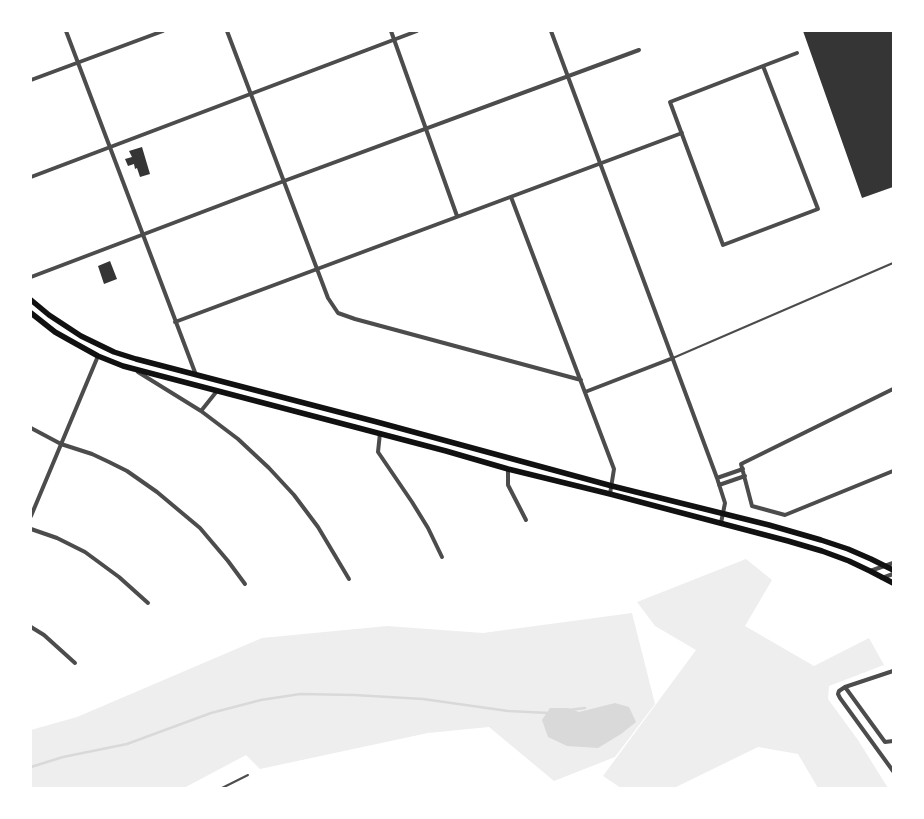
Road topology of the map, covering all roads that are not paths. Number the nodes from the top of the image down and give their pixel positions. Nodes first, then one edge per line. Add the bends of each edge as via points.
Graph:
1 (66, 31) edge
2 (163, 31) edge
3 (227, 31) edge
4 (391, 31) edge
5 (418, 31) edge
6 (551, 31) edge
7 (394, 40) junction
8 (639, 50) dead end
9 (798, 53) dead end
10 (78, 63) junction
11 (764, 66) junction
12 (568, 76) junction
13 (31, 80) edge
14 (251, 94) junction
15 (426, 128) junction
16 (682, 133) junction
17 (109, 147) junction
18 (601, 163) junction
19 (31, 177) edge
20 (284, 181) junction
21 (512, 197) junction
22 (457, 216) junction
23 (142, 235) junction
24 (893, 263) edge
25 (317, 269) junction
26 (31, 277) edge
27 (31, 300) edge
28 (31, 313) edge
29 (175, 322) junction
30 (98, 356) junction
31 (673, 358) junction
32 (132, 368) junction
33 (196, 375) junction
34 (581, 380) junction
35 (893, 389) edge
36 (217, 391) junction
37 (585, 392) junction
38 (201, 411) junction
39 (31, 428) edge
40 (380, 433) junction
41 (61, 444) junction
42 (742, 466) junction
43 (508, 469) junction
44 (893, 471) edge
45 (745, 476) junction
46 (717, 478) junction
47 (719, 485) junction
48 (612, 486) junction
49 (610, 494) junction
50 (723, 514) junction
51 (31, 516) edge
52 (526, 520) dead end
53 (721, 523) junction
54 (31, 529) edge
55 (442, 557) dead end
56 (893, 562) edge
57 (885, 566) junction
58 (870, 571) junction
59 (893, 572) edge
60 (882, 578) junction
61 (349, 579) dead end
62 (893, 583) edge
63 (245, 584) dead end
64 (148, 603) dead end
65 (31, 627) edge
66 (75, 663) dead end
67 (893, 671) edge
68 (846, 687) junction
69 (893, 741) edge
70 (885, 742) junction
71 (877, 749) junction
72 (893, 771) edge
73 (248, 775) dead end
74 (222, 788) edge

1 - 10 street
2 - 10 street
3 - 14 street
4 - 7 street
5 - 7 street
6 - 12 street
7 - 14 street
7 - 15 street
8 - 12 street
9 - 11 street
10 - 13 street
10 - 17 street
11 - 16 street via 670,102
11 - 16 street via 818,209 723,245
12 - 15 street
12 - 18 street
14 - 17 street
14 - 20 street
15 - 20 street
15 - 22 street
16 - 18 street
17 - 19 street
17 - 23 street
18 - 21 street
18 - 31 street
20 - 23 street
20 - 25 street
21 - 22 street
21 - 34 street
22 - 25 street
23 - 26 street
23 - 29 street
24 - 31 lane
25 - 29 street
25 - 34 street via 328,298 338,313
27 - 33 main road via 64,326 100,345 136,359
28 - 30 main road via 55,332
29 - 33 street
30 - 32 main road
30 - 41 street
31 - 37 street
31 - 46 street
32 - 36 main road
32 - 38 street
33 - 48 main road
34 - 37 street
35 - 42 street
36 - 38 street
36 - 40 main road
37 - 48 street via 614,469
38 - 61 street via 238,439 294,495 318,527
39 - 41 street
40 - 43 main road
40 - 55 street via 378,452 428,528
41 - 51 street
41 - 63 street via 127,471 157,492 200,528
42 - 45 street
42 - 46 street
43 - 49 main road
43 - 52 street via 508,485
44 - 45 street via 785,515 752,506
45 - 47 street
46 - 47 street
47 - 50 street via 725,503
48 - 49 street
48 - 50 main road
49 - 53 main road
50 - 53 street
50 - 57 main road via 821,540
53 - 58 main road via 822,551
54 - 64 street via 85,552
56 - 57 street
57 - 58 street
57 - 59 main road
58 - 60 main road
59 - 60 street
60 - 62 main road
65 - 66 street
67 - 68 street
68 - 70 street
68 - 71 street via 838,694
69 - 70 street
70 - 71 street
71 - 72 street
73 - 74 lane

